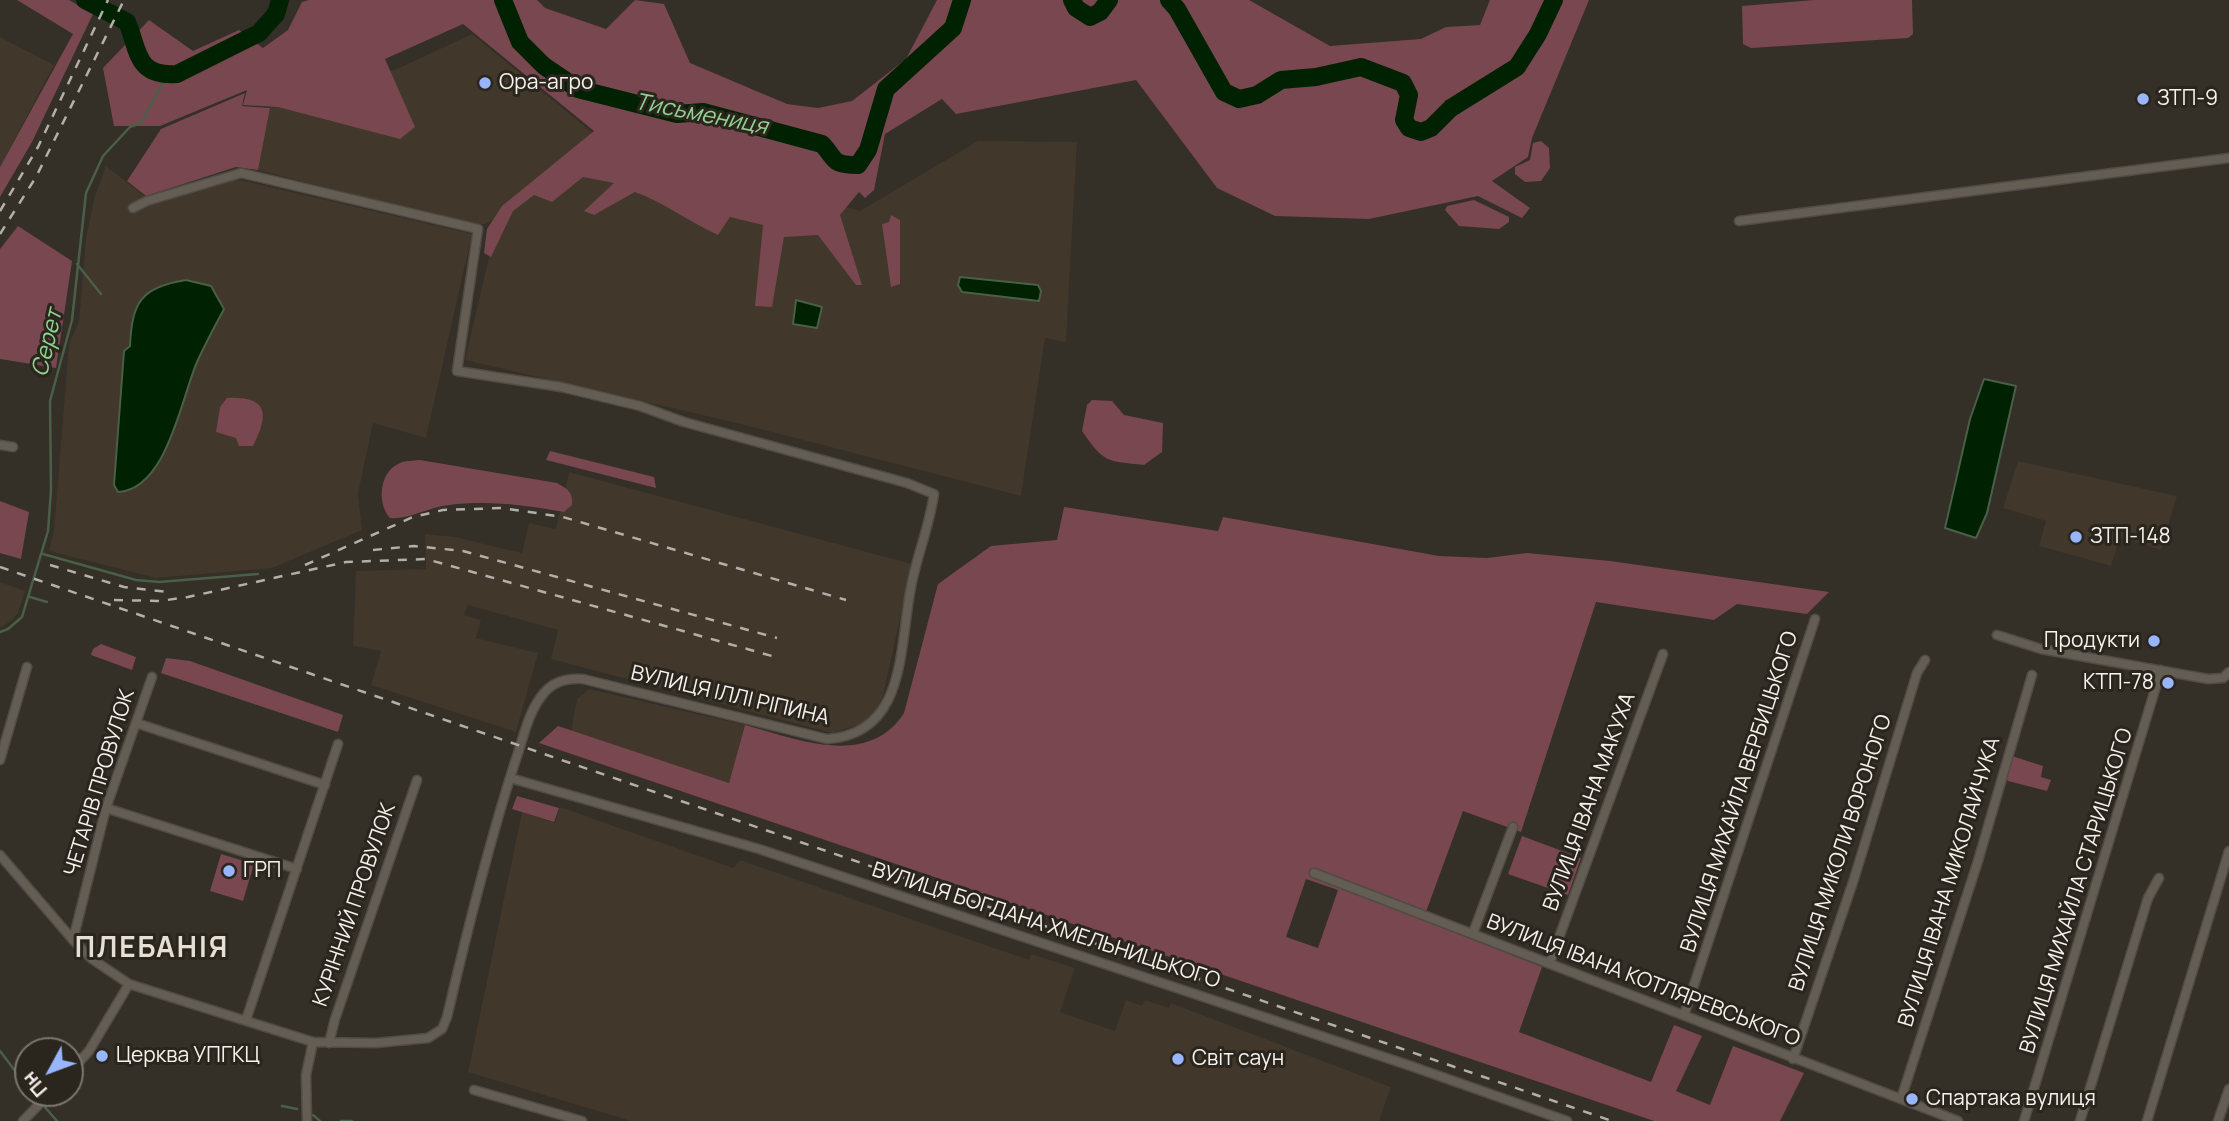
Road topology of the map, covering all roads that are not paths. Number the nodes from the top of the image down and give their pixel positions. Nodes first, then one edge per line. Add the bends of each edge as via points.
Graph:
1 (2229, 158) edge
2 (133, 208) dead end
3 (1739, 222) dead end
4 (0, 445) edge
5 (13, 447) dead end
6 (1815, 619) dead end
7 (1997, 635) dead end
8 (1663, 654) dead end
9 (1925, 660) dead end
10 (27, 667) dead end
11 (2161, 670) junction
12 (2229, 672) edge
13 (2032, 675) dead end
14 (152, 677) dead end
15 (136, 723) junction
16 (338, 744) dead end
17 (0, 760) edge
18 (510, 778) junction
19 (417, 780) dead end
20 (325, 785) junction
21 (106, 807) junction
22 (1513, 827) dead end
23 (2229, 851) edge
24 (0, 855) edge
25 (297, 869) junction
26 (1314, 873) dead end
27 (2159, 878) dead end
28 (1473, 933) junction
29 (73, 940) junction
30 (1550, 962) junction
31 (129, 984) junction
32 (1684, 1015) junction
33 (246, 1020) junction
34 (313, 1042) junction
35 (329, 1043) junction
36 (84, 1057) edge
37 (1793, 1059) junction
38 (2229, 1089) edge
39 (474, 1090) dead end
40 (1901, 1099) junction
41 (36, 1107) edge
42 (23, 1121) edge
43 (307, 1121) edge
44 (582, 1121) edge
45 (1567, 1121) edge
46 (1958, 1121) edge
47 (2024, 1121) edge
48 (2080, 1121) edge
49 (2147, 1121) edge
50 (2218, 1121) edge

1 - 3 street
2 - 18 street, ВУЛИЦЯ ІЛЛІ РІПИНА via 241,173 478,229 457,371 561,387 640,406 934,494 911,584 893,688 873,723 851,736 827,739 571,678 555,684 538,702
4 - 5 street
6 - 32 street, ВУЛИЦЯ МИХАЙЛА ВЕРБИЦЬКОГО
7 - 11 street via 2041,649
8 - 30 street, ВУЛИЦЯ ІВАНА МАКУХА
9 - 37 street, ВУЛИЦЯ МИКОЛИ ВОРОНОГО via 1917,673
10 - 17 street
11 - 12 street via 2208,679 2223,678
11 - 47 street, ВУЛИЦЯ МИХАЙЛА СТАРИЦЬКОГО
13 - 40 street, ВУЛИЦЯ ІВАНА МИКОЛАЙЧУКА via 1978,862
14 - 15 street, ЧЕТАРІВ ПРОВУЛОК
15 - 20 street
15 - 21 street, ЧЕТАРІВ ПРОВУЛОК
16 - 20 street
18 - 35 street, ВУЛИЦЯ ІЛЛІ РІПИНА via 447,1017 436,1035 376,1044
18 - 45 street, ВУЛИЦЯ БОГДАНА ХМЕЛЬНИЦЬКОГО via 759,849
19 - 35 street, КУРІННИЙ ПРОВУЛОК
20 - 25 street
21 - 25 street
21 - 29 street, ЧЕТАРІВ ПРОВУЛОК
22 - 28 street
23 - 49 street
24 - 29 street
25 - 33 street
26 - 28 street, ВУЛИЦЯ ІВАНА КОТЛЯРЕВСЬКОГО
27 - 48 street via 2148,898
28 - 30 street, ВУЛИЦЯ ІВАНА КОТЛЯРЕВСЬКОГО
29 - 31 street
30 - 32 street, ВУЛИЦЯ ІВАНА КОТЛЯРЕВСЬКОГО
31 - 33 street
31 - 36 street
32 - 37 street, ВУЛИЦЯ ІВАНА КОТЛЯРЕВСЬКОГО
33 - 34 street
34 - 35 street
34 - 43 street via 306,1075
37 - 40 street, ВУЛИЦЯ ІВАНА КОТЛЯРЕВСЬКОГО
38 - 50 street
39 - 44 street
40 - 46 street, ВУЛИЦЯ ІВАНА КОТЛЯРЕВСЬКОГО
41 - 42 street

